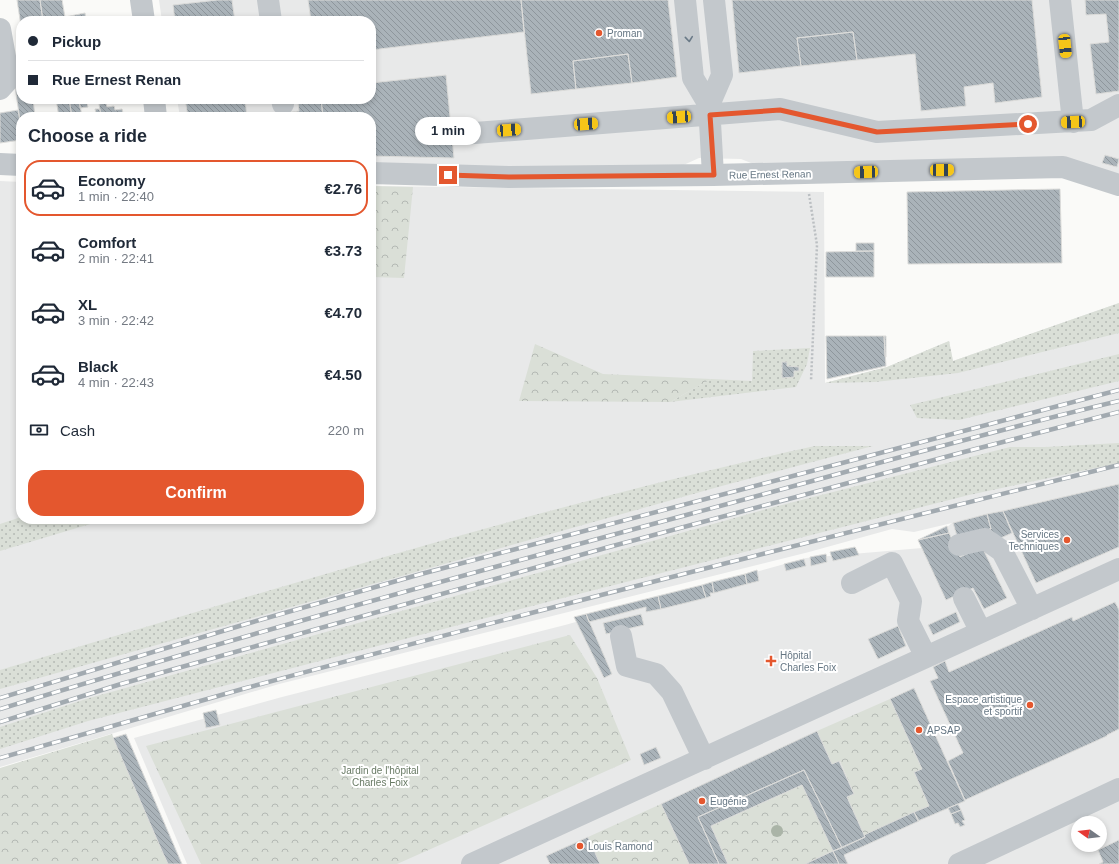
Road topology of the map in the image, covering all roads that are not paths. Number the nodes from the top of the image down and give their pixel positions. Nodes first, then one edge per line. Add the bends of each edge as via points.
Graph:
1 (141, 0) edge
2 (268, 0) edge
3 (684, 0) edge
4 (714, 0) edge
5 (1060, 0) edge
6 (143, 16) edge
7 (270, 16) edge
8 (0, 29) edge
9 (0, 89) edge
10 (1119, 106) edge
11 (710, 110) junction
12 (1073, 122) junction
13 (462, 134) dead end
14 (0, 164) edge
15 (16, 165) edge
16 (376, 173) edge
17 (714, 175) junction
18 (1119, 185) edge
19 (959, 545) dead end
20 (1119, 569) edge
21 (852, 583) dead end
22 (964, 598) dead end
23 (1032, 609) junction
24 (981, 632) junction
25 (621, 636) dead end
26 (926, 657) junction
27 (704, 759) junction
28 (1119, 789) edge
29 (472, 864) edge
30 (959, 864) edge

1 - 6 street
2 - 7 street
3 -> 11 street via 693,78
4 - 11 street via 722,75
5 - 12 street
8 - 9 street via 9,79
10 - 12 street via 1091,120
11 - 12 street via 780,110 877,132
11 - 13 street
11 - 17 street
14 - 15 street
16 - 17 street, Rue Ernest Renan via 509,177
17 - 18 street, Rue Ernest Renan via 1063,167
19 - 23 street via 985,539 1002,551
20 - 23 street
21 - 26 street via 892,562 911,602 908,621
22 - 24 street
23 - 24 street
24 - 26 street
25 - 27 street via 627,666 656,674 672,692
26 - 27 street
27 - 29 street
28 - 30 street

